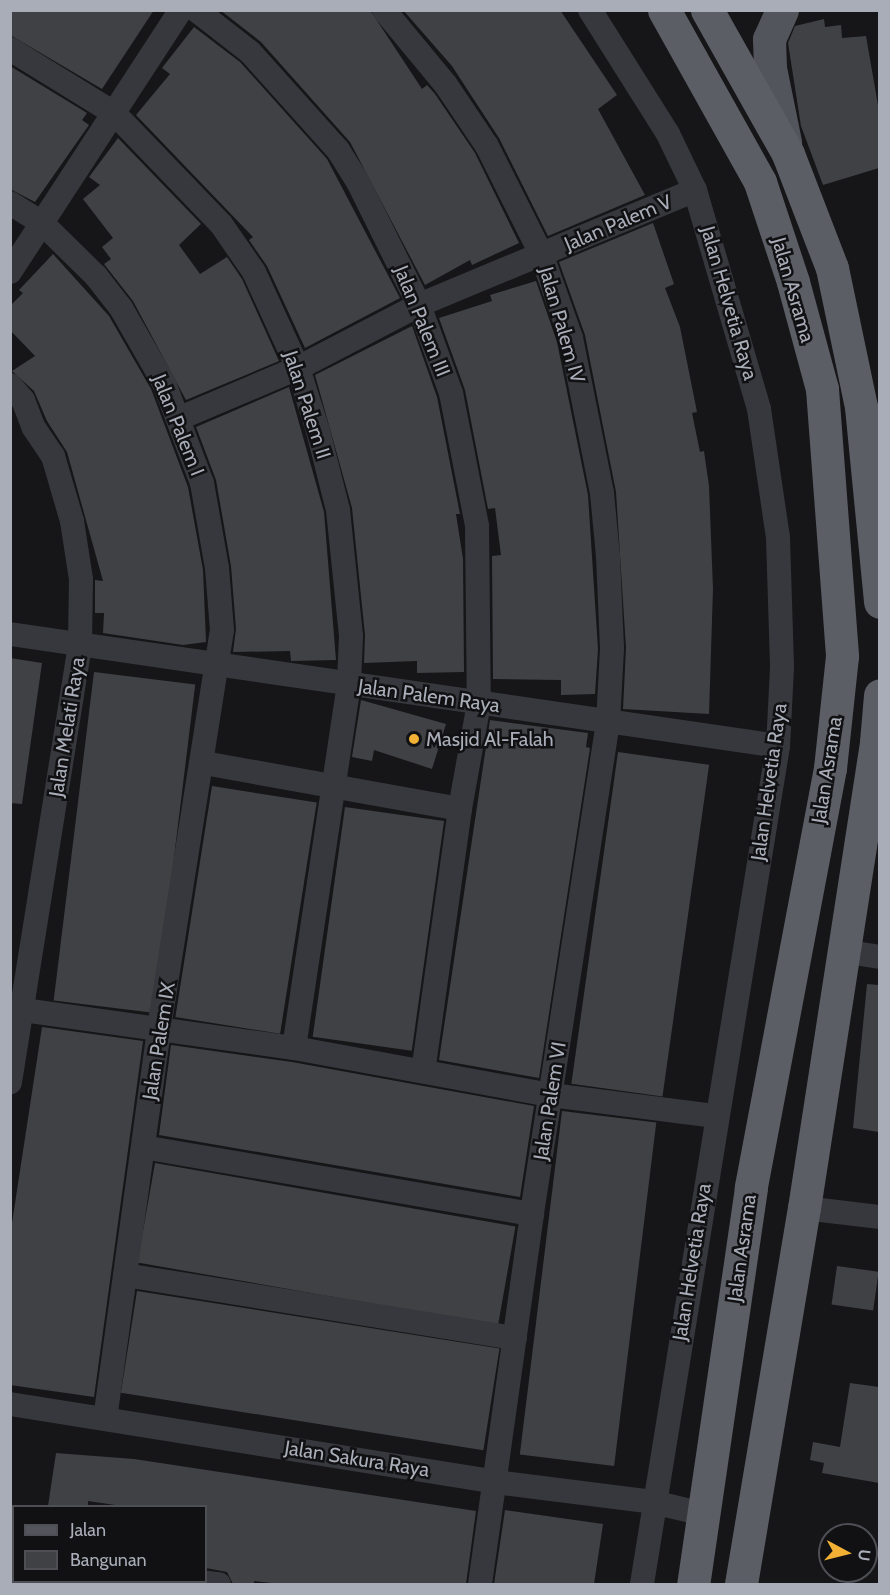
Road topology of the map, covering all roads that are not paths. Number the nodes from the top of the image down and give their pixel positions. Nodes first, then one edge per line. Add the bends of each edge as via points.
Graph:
1 (181, 10) edge
2 (196, 10) edge
3 (384, 10) edge
4 (590, 10) edge
5 (664, 10) edge
6 (707, 10) edge
7 (782, 10) edge
8 (10, 49) edge
9 (114, 113) junction
10 (788, 154) junction
11 (695, 190) junction
12 (10, 203) edge
13 (42, 223) junction
14 (542, 256) junction
15 (10, 272) edge
16 (419, 305) junction
17 (298, 368) junction
18 (10, 385) edge
19 (180, 418) junction
20 (879, 603) edge
21 (10, 634) edge
22 (80, 645) junction
23 (218, 665) junction
24 (349, 684) junction
25 (879, 695) edge
26 (479, 703) junction
27 (608, 722) junction
28 (778, 746) junction
29 (204, 763) junction
30 (331, 785) junction
31 (460, 809) junction
32 (842, 951) junction
33 (879, 957) edge
34 (23, 1010) junction
35 (159, 1030) junction
36 (294, 1048) junction
37 (423, 1071) junction
38 (10, 1082) edge
39 (551, 1095) junction
40 (716, 1116) junction
41 (143, 1148) junction
42 (804, 1208) junction
43 (532, 1214) junction
44 (879, 1217) edge
45 (125, 1275) junction
46 (515, 1338) junction
47 (10, 1404) edge
48 (105, 1418) junction
49 (495, 1482) junction
50 (653, 1502) junction
51 (703, 1514) junction
52 (695, 1569) edge
53 (742, 1581) edge
54 (480, 1584) edge
55 (642, 1584) edge

1 - 9 street
2 - 16 street, Jalan Palem III via 250,52 338,150
3 - 14 street, Jalan Palem IV via 446,85 487,146
4 - 11 street, Jalan Helvetia Raya via 668,134
5 - 51 highway, Jalan Asrama via 760,182 796,292 822,389 842,657 830,768 751,1188
6 - 10 highway, Jalan Asrama
7 - 10 main road via 769,39 770,68
8 - 9 street, Jalan Palem II
9 - 13 street
9 - 17 street, Jalan Palem II via 221,224 254,272
10 - 20 highway, Jalan Asrama via 832,268 848,330 861,407
11 - 14 street, Jalan Palem V
11 - 28 street, Jalan Helvetia Raya via 732,305 761,421 778,538 782,668
12 - 13 street, Jalan Palem I
13 - 15 street
13 - 19 street, Jalan Palem I via 70,247 120,308
14 - 16 street, Jalan Palem V
14 - 27 street, Jalan Palem IV via 571,338 602,493 612,649
16 - 17 street, Jalan Palem V
16 - 26 street, Jalan Palem III via 451,393 477,526
17 - 19 street, Jalan Palem V
17 - 24 street, Jalan Palem II via 338,510 351,636
18 - 22 street, Jalan Melati Raya via 23,400 34,428 53,456 72,521 81,579
19 - 23 street, Jalan Palem I via 202,483 217,568 222,630
21 - 22 street, Jalan Palem Raya
22 - 23 street, Jalan Palem Raya
22 - 34 street, Jalan Melati Raya
23 - 24 street, Jalan Palem Raya
23 - 29 street, Jalan Palem IX
24 - 26 street, Jalan Palem Raya
24 - 30 street, Jalan Palem II
25 - 32 highway via 876,742
26 - 27 street, Jalan Palem Raya
26 - 31 street, Jalan Palem III
27 - 28 street, Jalan Palem Raya
27 - 39 street, Jalan Palem VI
28 - 40 street, Jalan Helvetia Raya
29 - 30 street
29 - 35 street, Jalan Palem IX
30 - 31 street
30 - 36 street, Jalan Palem II
31 - 37 street, Jalan Palem III
32 - 33 street
32 - 42 highway
34 - 35 street
34 - 38 street, Jalan Melati Raya
35 - 36 street
35 - 41 street, Jalan Palem IX
36 - 37 street
37 - 39 street
39 - 40 street
39 - 43 street, Jalan Palem VI
40 - 50 street, Jalan Helvetia Raya
41 - 43 street
41 - 45 street, Jalan Palem IX
42 - 44 street
42 - 53 highway
43 - 46 street, Jalan Palem VI
45 - 46 street
45 - 48 street, Jalan Palem IX
46 - 49 street, Jalan Palem VI
47 - 48 street, Jalan Sakura Raya
48 - 49 street, Jalan Sakura Raya
49 - 50 street, Jalan Sakura Raya
49 - 54 street, Jalan Palem VI
50 - 51 street, Jalan Sakura Raya
50 - 55 street, Jalan Helvetia Raya
51 - 52 highway, Jalan Asrama

